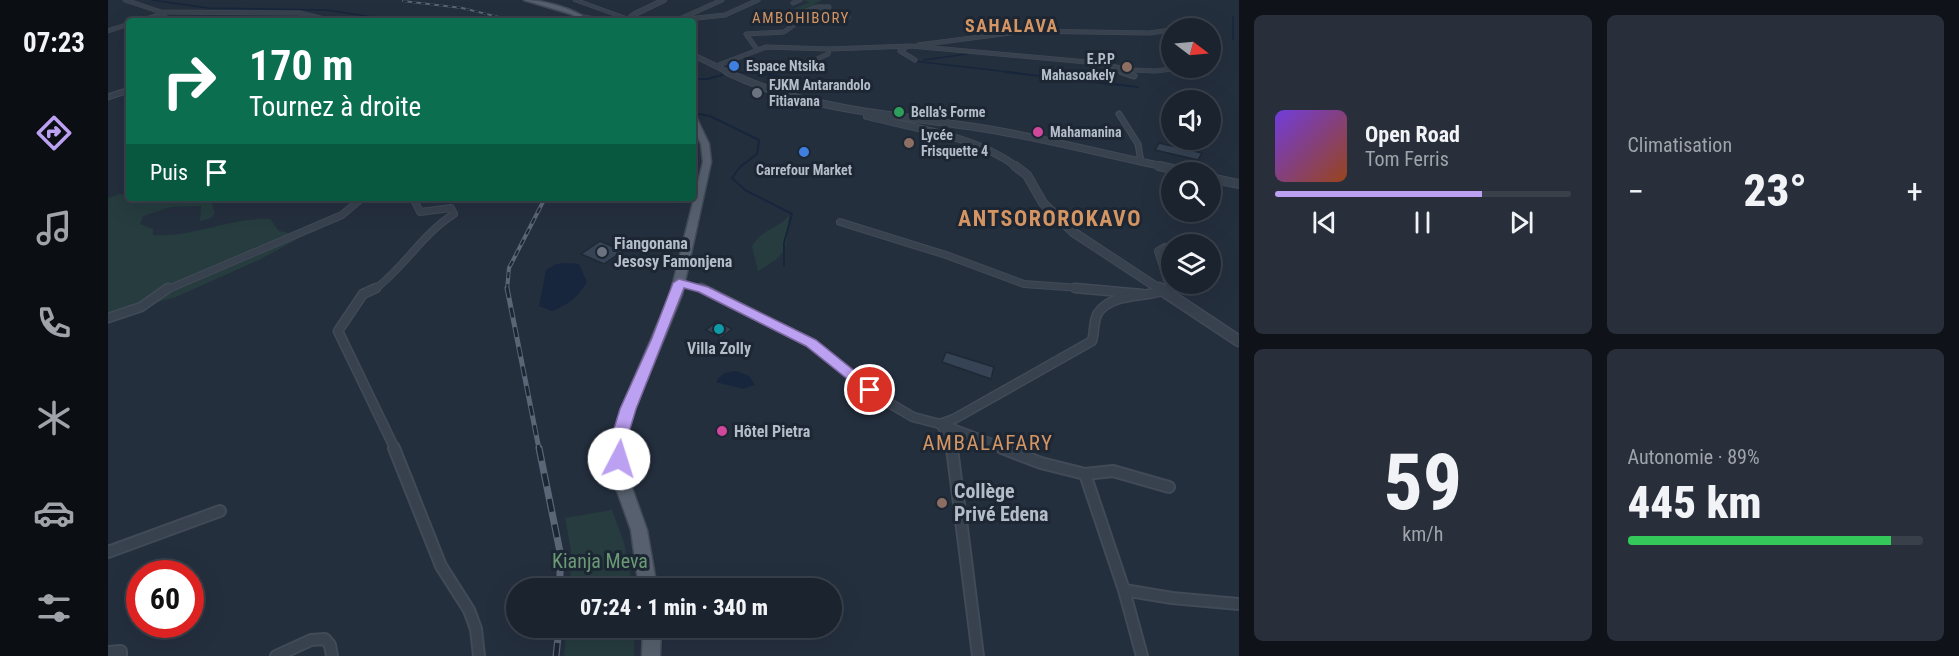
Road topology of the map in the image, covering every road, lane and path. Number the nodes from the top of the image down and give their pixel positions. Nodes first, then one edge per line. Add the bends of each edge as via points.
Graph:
1 (125, 0) edge
2 (527, 0) edge
3 (575, 0) edge
4 (664, 0) edge
5 (722, 0) edge
6 (758, 0) edge
7 (800, 0) edge
8 (832, 0) edge
9 (793, 3) dead end
10 (829, 7) junction
11 (151, 11) junction
12 (825, 13) dead end
13 (615, 14) junction
14 (635, 14) junction
15 (159, 15) junction
16 (581, 17) joint
17 (150, 18) edge
18 (166, 18) edge
19 (321, 18) edge
20 (586, 18) edge
21 (624, 18) edge
22 (633, 18) edge
23 (681, 18) edge
24 (696, 18) edge
25 (126, 25) edge
26 (108, 31) edge
27 (1161, 31) edge
28 (911, 46) junction
29 (904, 47) junction
30 (756, 48) junction
31 (828, 49) junction
32 (696, 56) edge
33 (915, 60) dead end
34 (804, 65) dead end
35 (716, 66) junction
36 (1115, 68) junction
37 (1161, 70) edge
38 (1134, 76) dead end
39 (126, 91) edge
40 (108, 97) edge
41 (854, 110) junction
42 (1119, 114) dead end
43 (696, 127) edge
44 (1141, 162) junction
45 (1161, 166) edge
46 (1221, 180) edge
47 (1239, 184) edge
48 (359, 201) edge
49 (414, 201) edge
50 (840, 222) dead end
51 (679, 283) junction
52 (1161, 291) edge
53 (1161, 292) edge
54 (1145, 294) junction
55 (1166, 294) edge
56 (108, 318) edge
57 (1239, 341) edge
58 (940, 424) junction
59 (1084, 474) junction
60 (1168, 487) dead end
61 (220, 511) dead end
62 (108, 552) edge
63 (646, 578) edge
64 (1124, 590) junction
65 (1239, 604) edge
66 (652, 638) edge
67 (108, 652) edge
68 (121, 656) edge
69 (276, 656) edge
70 (332, 656) edge
71 (479, 656) edge
72 (651, 656) edge
73 (978, 656) edge
74 (1142, 656) edge

1 - 11 street
2 - 16 main road
3 - 13 street
4 - 14 street
5 - 23 street
6 - 24 street via 725,15
7 - 9 street
8 - 10 street
10 - 12 street
10 - 30 street via 816,7 791,17 802,19 784,32 746,34
11 - 15 street
11 - 19 street via 300,12
13 - 14 street
13 - 21 street
14 - 22 street
15 - 17 street
15 - 18 street
16 - 20 street
25 - 26 street
27 - 28 street via 1025,31
28 - 29 street
28 - 36 street
29 - 31 street
29 - 33 street via 906,50 900,51
30 - 31 street
30 - 35 street
31 - 34 street via 828,54
32 - 35 street
35 - 41 street via 764,88
36 - 37 street
36 - 38 street
39 - 40 street
41 - 44 street via 976,126
41 - 52 street via 1002,156 1027,175 1043,203 1073,232
42 - 44 street via 1139,145
43 - 51 main road via 705,144 707,162
44 - 45 street
46 - 47 street
48 - 56 street via 333,219 172,286 141,307
49 - 71 street via 420,212 451,208 454,214 431,229 382,285 363,294 338,331 407,476 441,566 469,610 476,628
50 - 54 street via 1024,284
51 - 58 street via 703,289 818,347 893,407
51 - 63 main road via 618,442 624,488 639,531
53 - 54 street
54 - 58 street via 1104,307 1097,314 1092,341 1082,348
55 - 57 street
58 - 59 street via 1041,463
58 - 73 street via 950,440 955,460
59 - 60 street via 1113,471
59 - 64 street
61 - 62 street
64 - 65 street
64 - 74 street
66 - 72 main road
67 - 68 street via 121,651
69 - 70 street via 311,640 325,639

